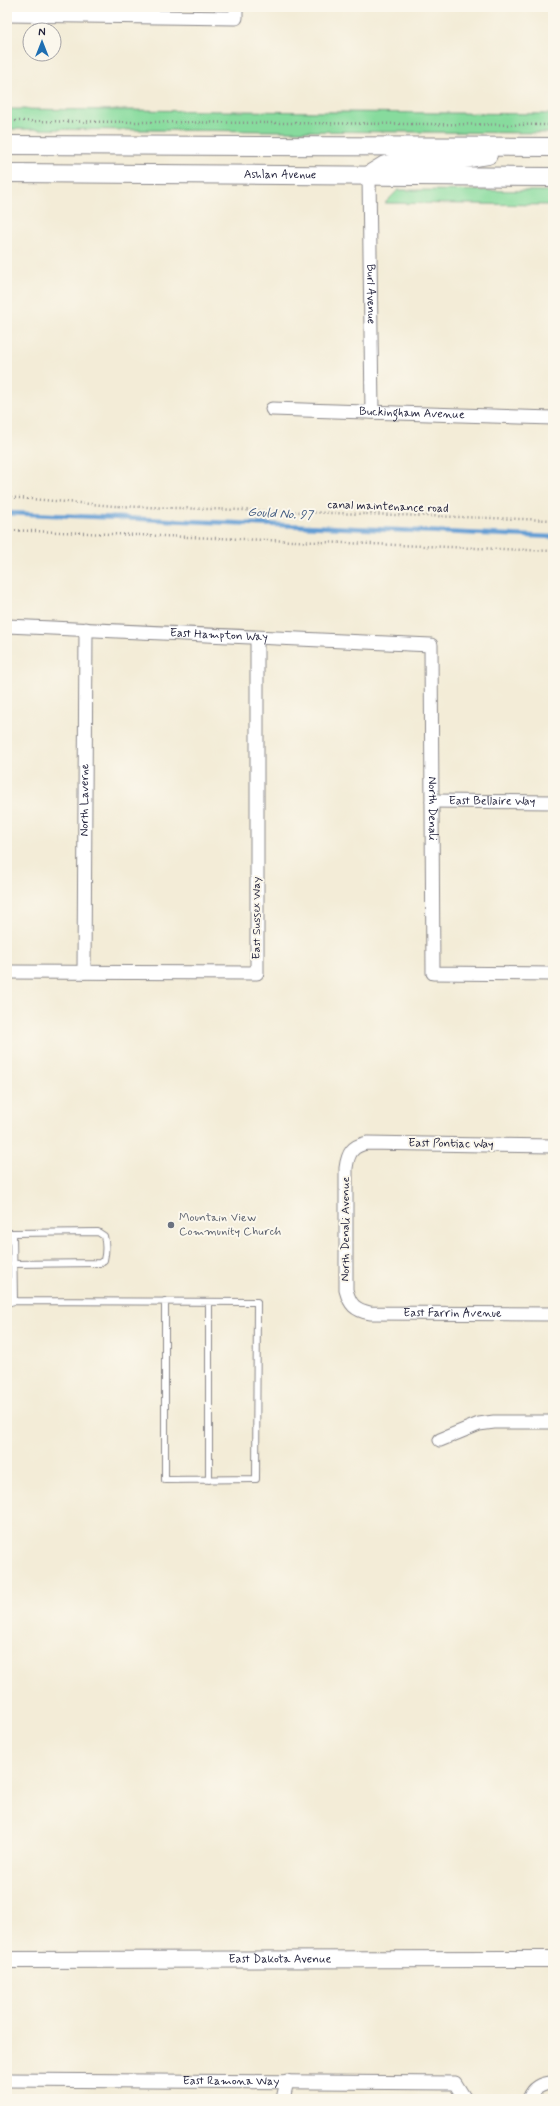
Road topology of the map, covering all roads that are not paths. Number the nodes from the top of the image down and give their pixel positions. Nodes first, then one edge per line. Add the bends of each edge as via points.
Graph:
1 (236, 13) edge
2 (7, 15) edge
3 (7, 145) edge
4 (519, 147) junction
5 (553, 147) edge
6 (7, 173) edge
7 (369, 175) junction
8 (553, 177) edge
9 (272, 409) dead end
10 (372, 412) junction
11 (553, 418) edge
12 (7, 626) edge
13 (86, 629) junction
14 (257, 638) junction
15 (431, 645) joint
16 (432, 801) junction
17 (553, 802) edge
18 (7, 972) edge
19 (84, 972) junction
20 (553, 974) edge
21 (553, 1146) edge
22 (351, 1150) joint
23 (10, 1233) edge
24 (13, 1264) junction
25 (7, 1298) edge
26 (14, 1301) junction
27 (165, 1301) junction
28 (7, 1302) edge
29 (210, 1302) junction
30 (352, 1307) joint
31 (553, 1314) edge
32 (553, 1422) edge
33 (440, 1440) dead end
34 (210, 1480) junction
35 (553, 1959) edge
36 (7, 1960) edge
37 (7, 2080) edge
38 (287, 2081) junction
39 (553, 2083) edge
40 (532, 2095) edge
41 (283, 2099) edge
42 (465, 2099) edge

1 - 2 street
3 - 4 main road
4 - 5 main road
4 - 7 main road via 457,160 399,162 385,165
6 - 7 main road, Ashlan Avenue
7 - 8 main road, Ashlan Avenue
7 - 10 street, Burl Avenue
9 - 10 street, Buckingham Avenue
10 - 11 street, Buckingham Avenue
12 - 13 street, East Hampton Way
13 - 14 street, East Hampton Way
13 - 19 street, North Laverne
14 - 15 street, East Hampton Way
14 - 19 street, East Sussex Way via 257,973
15 - 16 street, North Denali
16 - 17 street, East Bellaire Way
16 - 20 street, North Denali via 433,973
18 - 19 street, East Sussex Way
21 - 22 street, East Pontiac Way via 367,1143
22 - 30 street, North Denali Avenue via 346,1168 346,1290
23 - 24 lane
23 - 24 lane via 98,1232 106,1241 106,1255 100,1263
24 - 26 lane
25 - 26 lane
26 - 27 lane
26 - 28 lane
27 - 29 lane
27 - 34 lane via 165,1480
29 - 34 lane
29 - 34 lane via 257,1302 256,1480
30 - 31 street, East Farrin Avenue via 370,1313
32 - 33 street via 479,1424
35 - 36 street, East Dakota Avenue
37 - 38 street, East Ramona Way
38 - 41 street
38 - 42 street, East Ramona Way via 455,2083
39 - 40 street via 541,2085

